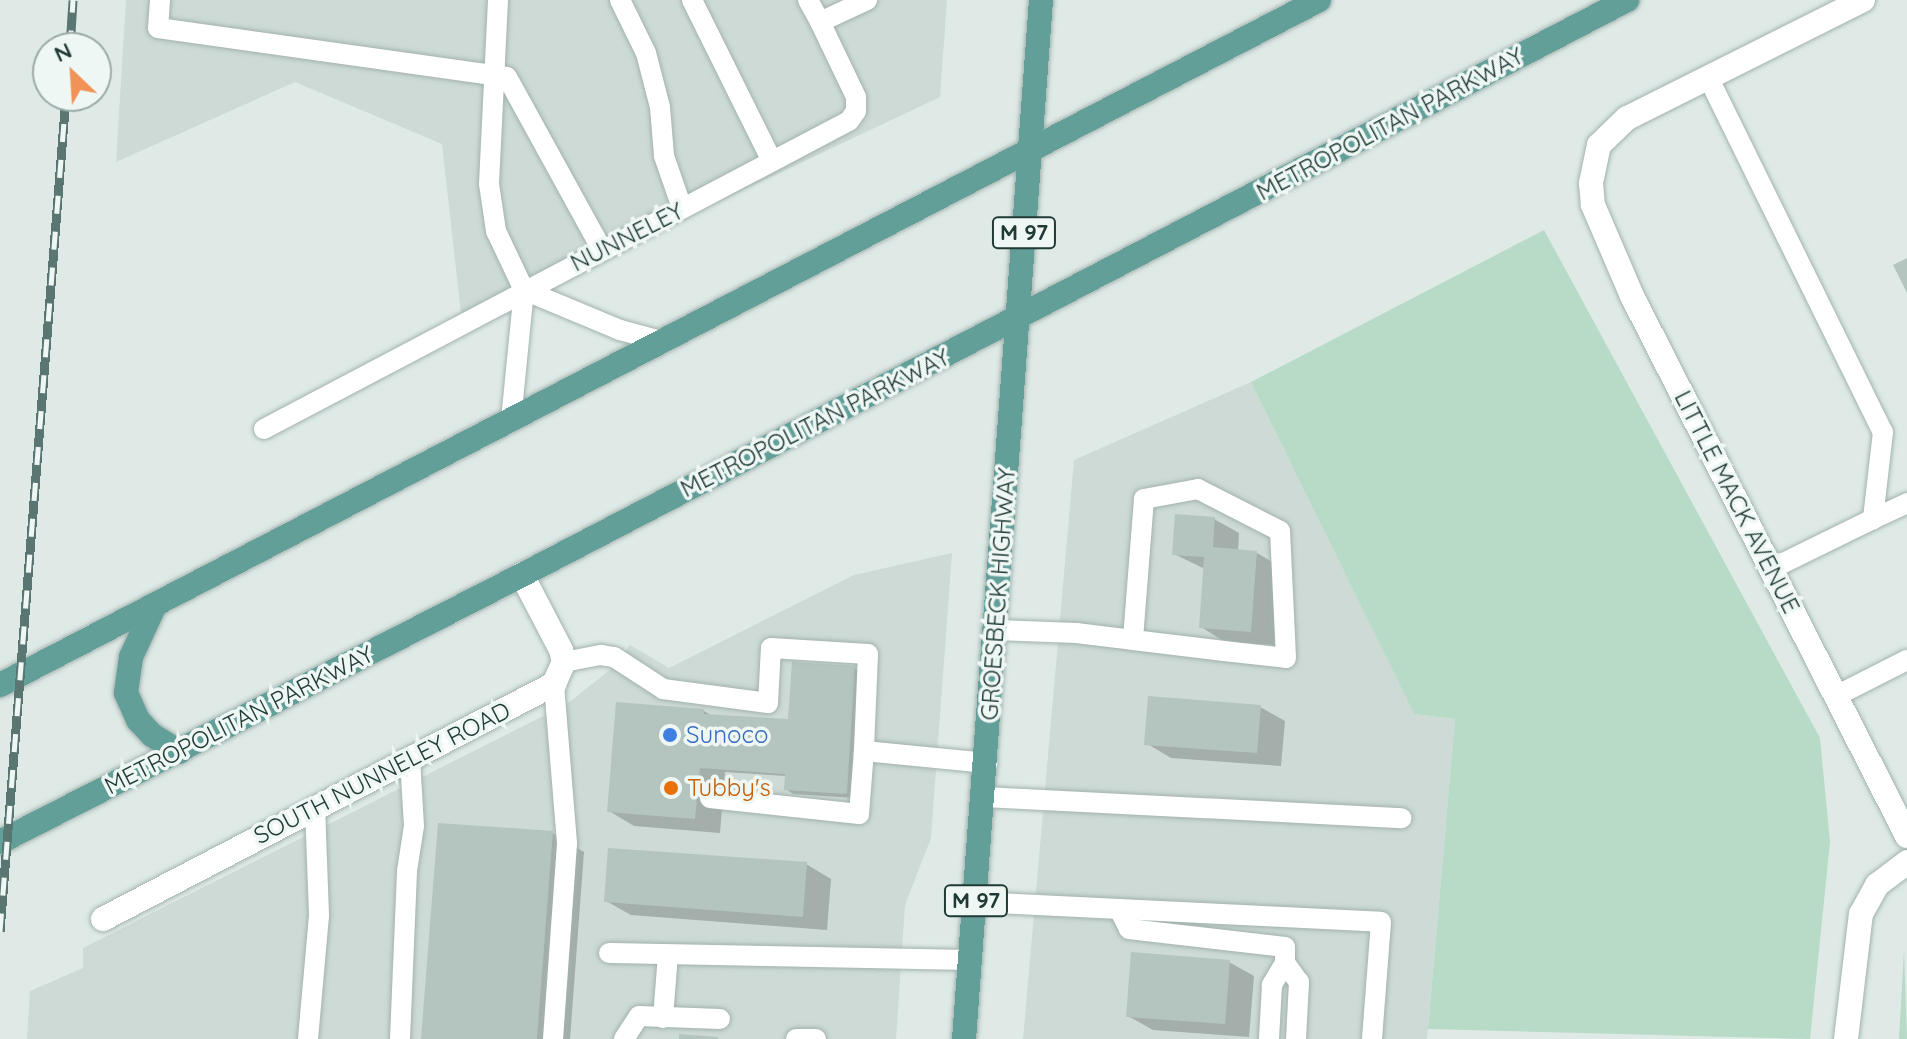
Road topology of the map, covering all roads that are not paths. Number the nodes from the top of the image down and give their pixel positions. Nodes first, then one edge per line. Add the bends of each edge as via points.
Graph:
1 (160, 0) edge
2 (498, 0) edge
3 (620, 0) edge
4 (692, 0) edge
5 (808, 0) edge
6 (867, 0) edge
7 (1041, 0) edge
8 (1319, 0) edge
9 (1627, 0) edge
10 (1863, 0) edge
11 (820, 22) junction
12 (494, 76) junction
13 (1708, 77) junction
14 (1030, 148) junction
15 (772, 161) junction
16 (682, 208) junction
17 (602, 250) junction
18 (524, 290) junction
19 (1017, 319) junction
20 (661, 341) junction
21 (511, 420) junction
22 (264, 429) dead end
23 (1907, 503) edge
24 (1873, 519) junction
25 (1771, 569) junction
26 (522, 575) junction
27 (155, 605) junction
28 (996, 630) junction
29 (1133, 640) junction
30 (1907, 660) edge
31 (559, 673) junction
32 (0, 685) edge
33 (1836, 696) junction
34 (864, 751) junction
35 (179, 752) junction
36 (410, 759) junction
37 (987, 763) junction
38 (984, 797) junction
39 (710, 798) dead end
40 (315, 808) junction
41 (1401, 818) dead end
42 (1907, 836) edge
43 (0, 842) edge
44 (1907, 862) edge
45 (976, 902) junction
46 (1119, 909) junction
47 (103, 919) dead end
48 (609, 953) dead end
49 (668, 955) junction
50 (972, 960) junction
51 (1285, 963) junction
52 (663, 1018) junction
53 (720, 1019) dead end
54 (308, 1039) edge
55 (400, 1039) edge
56 (553, 1039) edge
57 (624, 1039) edge
58 (796, 1039) edge
59 (816, 1039) edge
60 (964, 1039) edge
61 (1269, 1039) edge
62 (1296, 1039) edge
63 (1372, 1039) edge
64 (1846, 1039) edge

1 - 12 lane via 158,28
2 - 12 lane
3 - 16 lane via 646,53 660,107 664,156
4 - 15 lane
5 - 11 lane
6 - 11 lane
7 - 14 main road, M 97
8 - 14 main road
9 - 19 main road, METROPOLITAN PARKWAY
10 - 13 street
11 - 15 lane, NUNNELEY via 856,97 856,111 849,121
12 - 17 lane via 507,77 515,86
12 - 18 lane via 489,184 496,231
13 - 24 lane via 1883,432
13 - 25 street, LITTLE MACK AVENUE via 1627,118 1599,145 1593,161 1593,205 1632,296
14 - 19 main road, GROESBECK HIGHWAY / M 97
14 - 20 main road
15 - 16 lane, NUNNELEY
16 - 17 lane, NUNNELEY
17 - 18 lane, NUNNELEY
18 - 20 lane
18 - 21 lane
18 - 22 lane, NUNNELEY
19 - 26 main road, METROPOLITAN PARKWAY
19 - 28 main road, GROESBECK HIGHWAY / M 97
20 - 21 main road
21 - 27 main road
23 - 24 lane
24 - 25 lane
25 - 33 street, LITTLE MACK AVENUE
26 - 31 street
26 - 35 main road, METROPOLITAN PARKWAY
27 - 32 main road
27 - 35 main road via 131,657 126,693 138,720
28 - 29 lane
28 - 37 main road, GROESBECK HIGHWAY / M 97
29 - 29 lane via 1286,658 1280,531 1198,489 1144,499
30 - 33 lane
31 - 34 lane via 601,655 614,657 663,689 768,703 771,648 868,654
31 - 36 street, SOUTH NUNNELEY ROAD
31 - 56 lane via 567,843
33 - 42 street, LITTLE MACK AVENUE
34 - 37 lane
34 - 39 lane via 859,814
35 - 43 main road, METROPOLITAN PARKWAY
36 - 40 street, SOUTH NUNNELEY ROAD
36 - 55 lane via 414,826 407,871
37 - 38 main road, GROESBECK HIGHWAY / M 97
38 - 41 lane
38 - 45 main road, GROESBECK HIGHWAY / M 97
40 - 47 street, SOUTH NUNNELEY ROAD
40 - 54 lane via 319,915
44 - 64 street via 1877,885 1861,914
45 - 46 lane
45 - 50 main road, GROESBECK HIGHWAY / M 97
46 - 51 lane via 1129,929 1285,947
46 - 63 lane via 1381,922
48 - 49 lane
49 - 50 lane
49 - 52 lane
50 - 60 main road, GROESBECK HIGHWAY / M 97
51 - 61 lane via 1272,985
51 - 62 lane via 1299,982
52 - 53 lane
52 - 57 lane via 639,1016
58 - 59 lane

